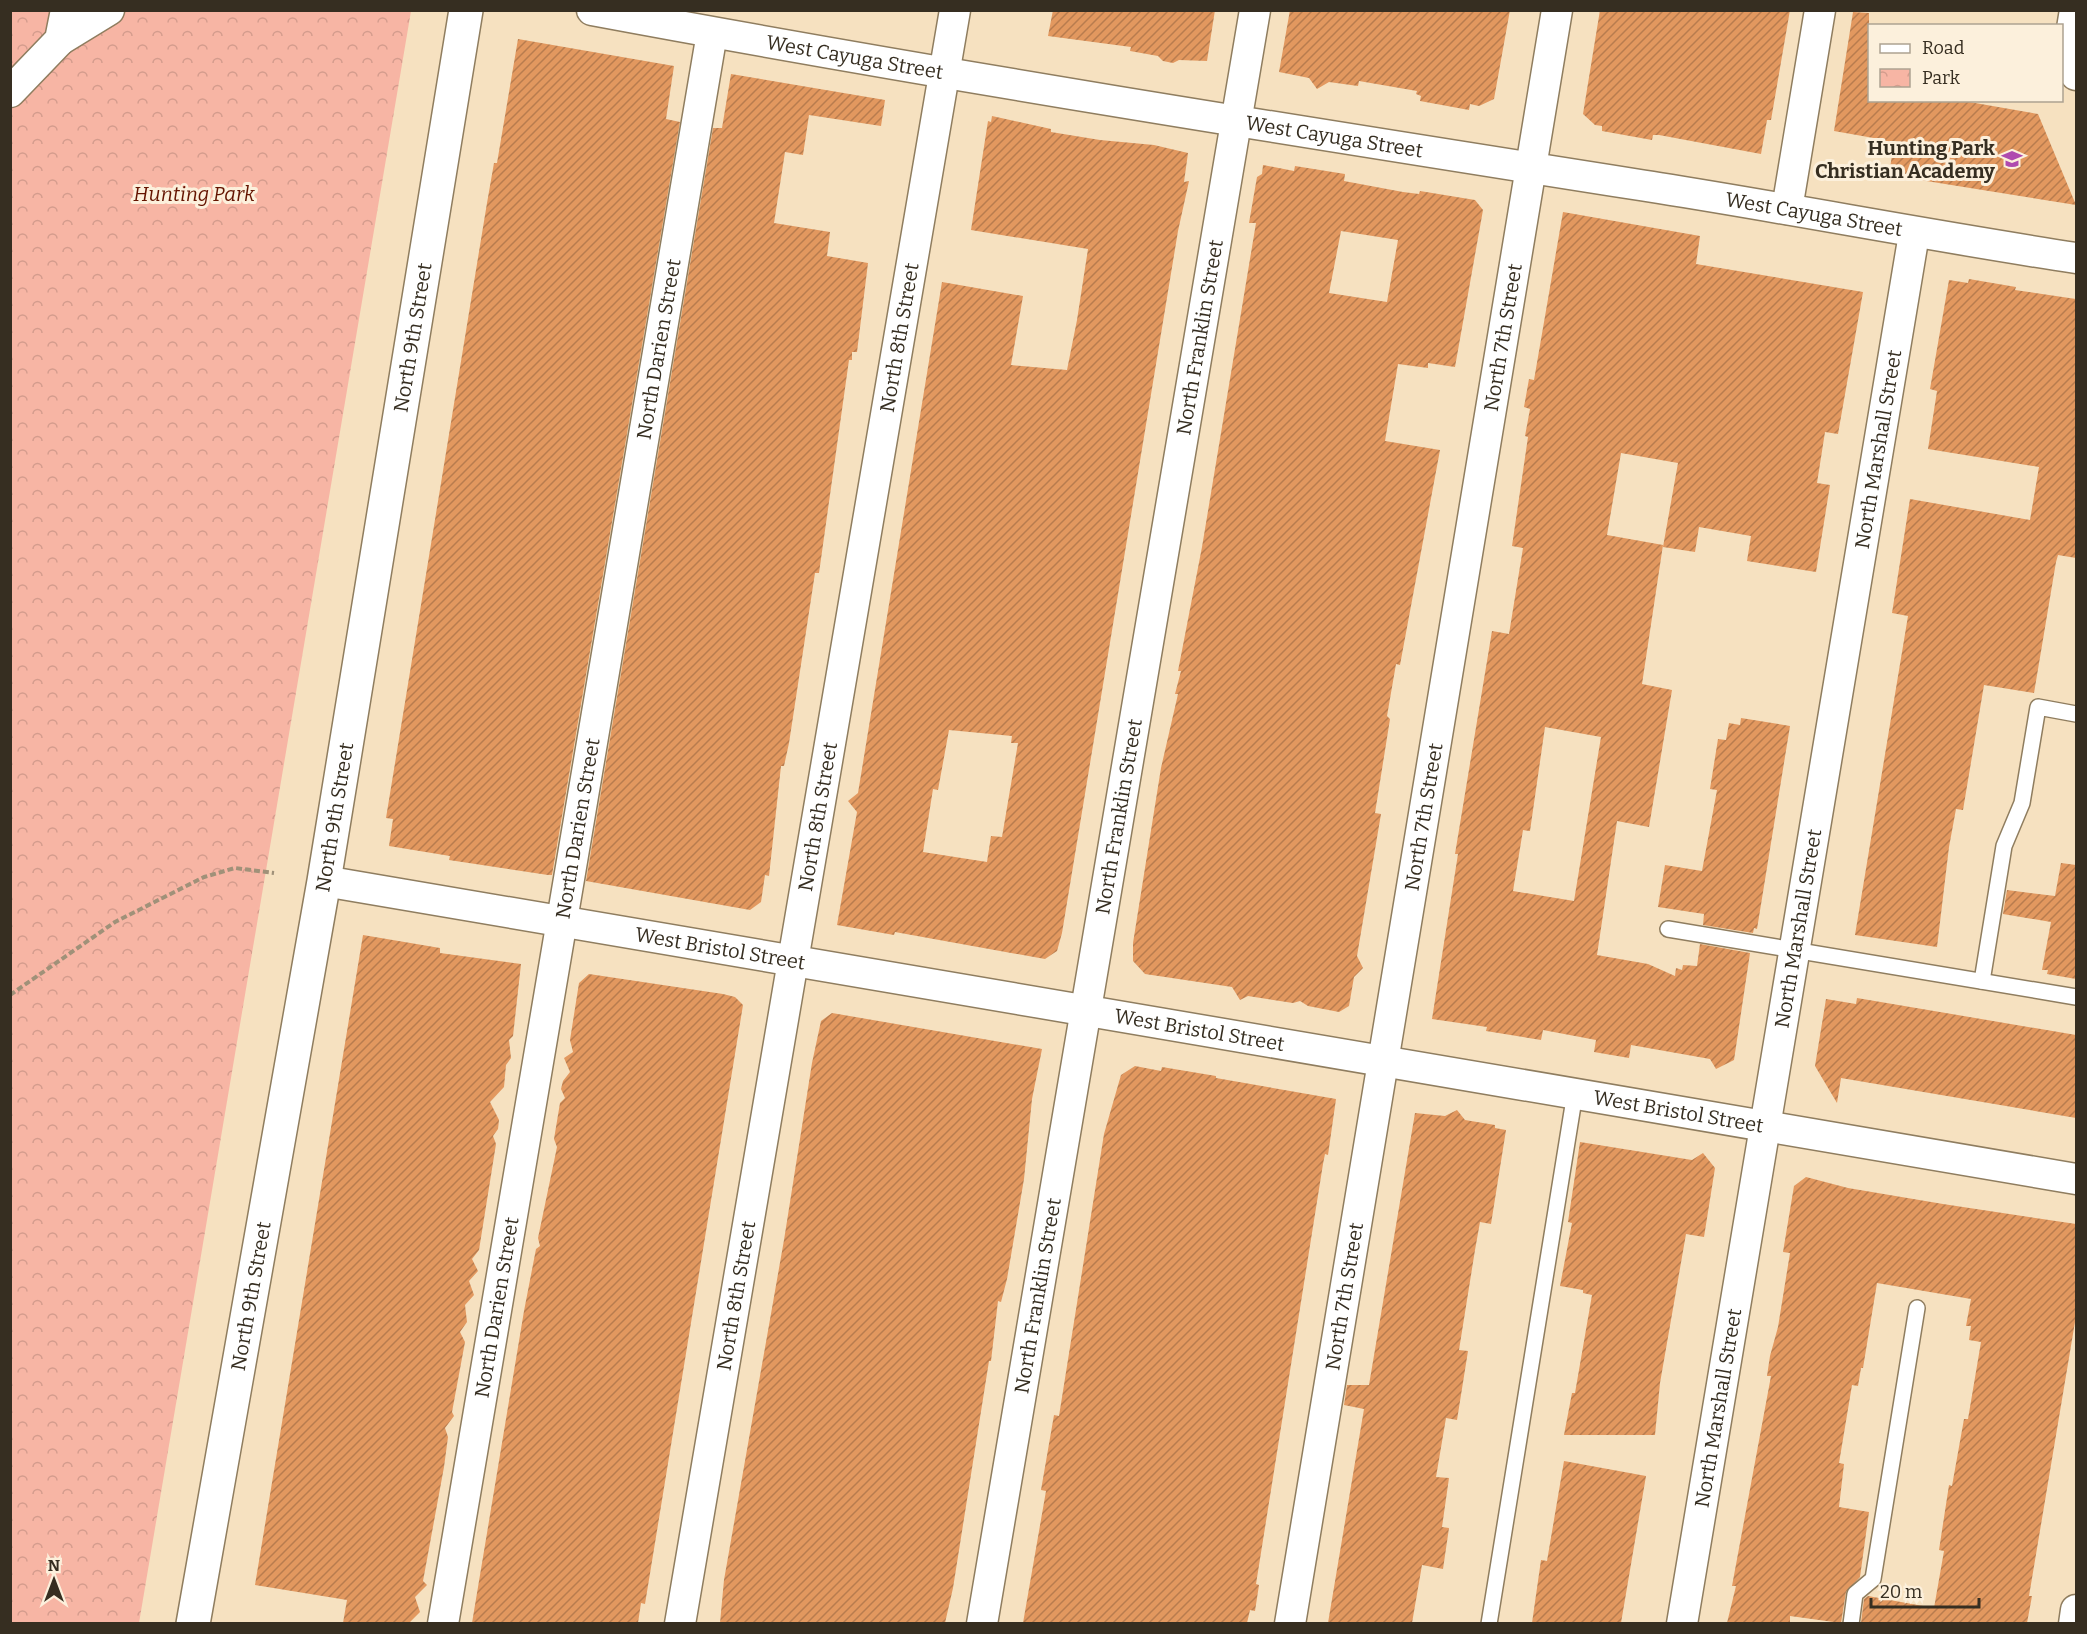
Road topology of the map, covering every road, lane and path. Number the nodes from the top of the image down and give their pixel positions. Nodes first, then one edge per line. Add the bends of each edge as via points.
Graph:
1 (66, 10) edge
2 (109, 10) edge
3 (466, 10) edge
4 (592, 10) edge
5 (955, 10) edge
6 (1255, 10) edge
7 (1557, 10) edge
8 (1820, 10) edge
9 (2075, 10) edge
10 (704, 24) edge
11 (60, 40) junction
12 (945, 71) junction
13 (2076, 75) edge
14 (10, 92) edge
15 (1237, 120) junction
16 (1529, 168) junction
17 (1787, 209) junction
18 (1914, 234) junction
19 (2076, 258) edge
20 (2076, 714) edge
21 (274, 873) dead end
22 (324, 881) junction
23 (561, 921) junction
24 (1668, 929) dead end
25 (1795, 951) junction
26 (791, 960) junction
27 (1982, 981) junction
28 (10, 995) edge
29 (2076, 997) edge
30 (1087, 1010) junction
31 (1384, 1061) junction
32 (1575, 1093) junction
33 (1766, 1126) junction
34 (2076, 1179) edge
35 (1917, 1308) dead end
36 (2076, 1610) edge
37 (193, 1623) edge
38 (443, 1623) edge
39 (680, 1623) edge
40 (982, 1623) edge
41 (1290, 1623) edge
42 (1489, 1623) edge
43 (1682, 1623) edge
44 (1851, 1623) edge
45 (2074, 1623) edge

1 - 11 street
2 - 11 street
3 - 22 street, North 9th Street
4 - 10 street, West Cayuga Street
5 - 12 street, North 8th Street
6 - 15 street, North Franklin Street
7 - 16 street, North 7th Street
8 - 17 street
9 - 13 street via 2068,53
10 - 12 street, West Cayuga Street
10 - 23 street, North Darien Street
11 - 14 street
12 - 15 street, West Cayuga Street
12 - 26 street, North 8th Street
15 - 16 street, West Cayuga Street
15 - 30 street, North Franklin Street
16 - 17 street, West Cayuga Street
16 - 31 street, North 7th Street
17 - 18 street, West Cayuga Street
18 - 19 street, West Cayuga Street
18 - 25 street, North Marshall Street
20 - 27 lane via 2038,707 2022,803 2004,846
21 - 28 path via 235,868 204,876 115,922
22 - 23 street, West Bristol Street
22 - 37 street, North 9th Street
23 - 26 street, West Bristol Street
23 - 38 street, North Darien Street
24 - 25 lane
25 - 27 lane
25 - 33 street, North Marshall Street
26 - 30 street, West Bristol Street
26 - 39 street, North 8th Street
27 - 29 lane
30 - 31 street, West Bristol Street
30 - 40 street, North Franklin Street
31 - 32 street, West Bristol Street
31 - 41 street, North 7th Street
32 - 33 street, West Bristol Street
32 - 42 lane
33 - 34 street, West Bristol Street
33 - 43 street, North Marshall Street
35 - 44 lane via 1873,1579 1856,1594
36 - 45 street

